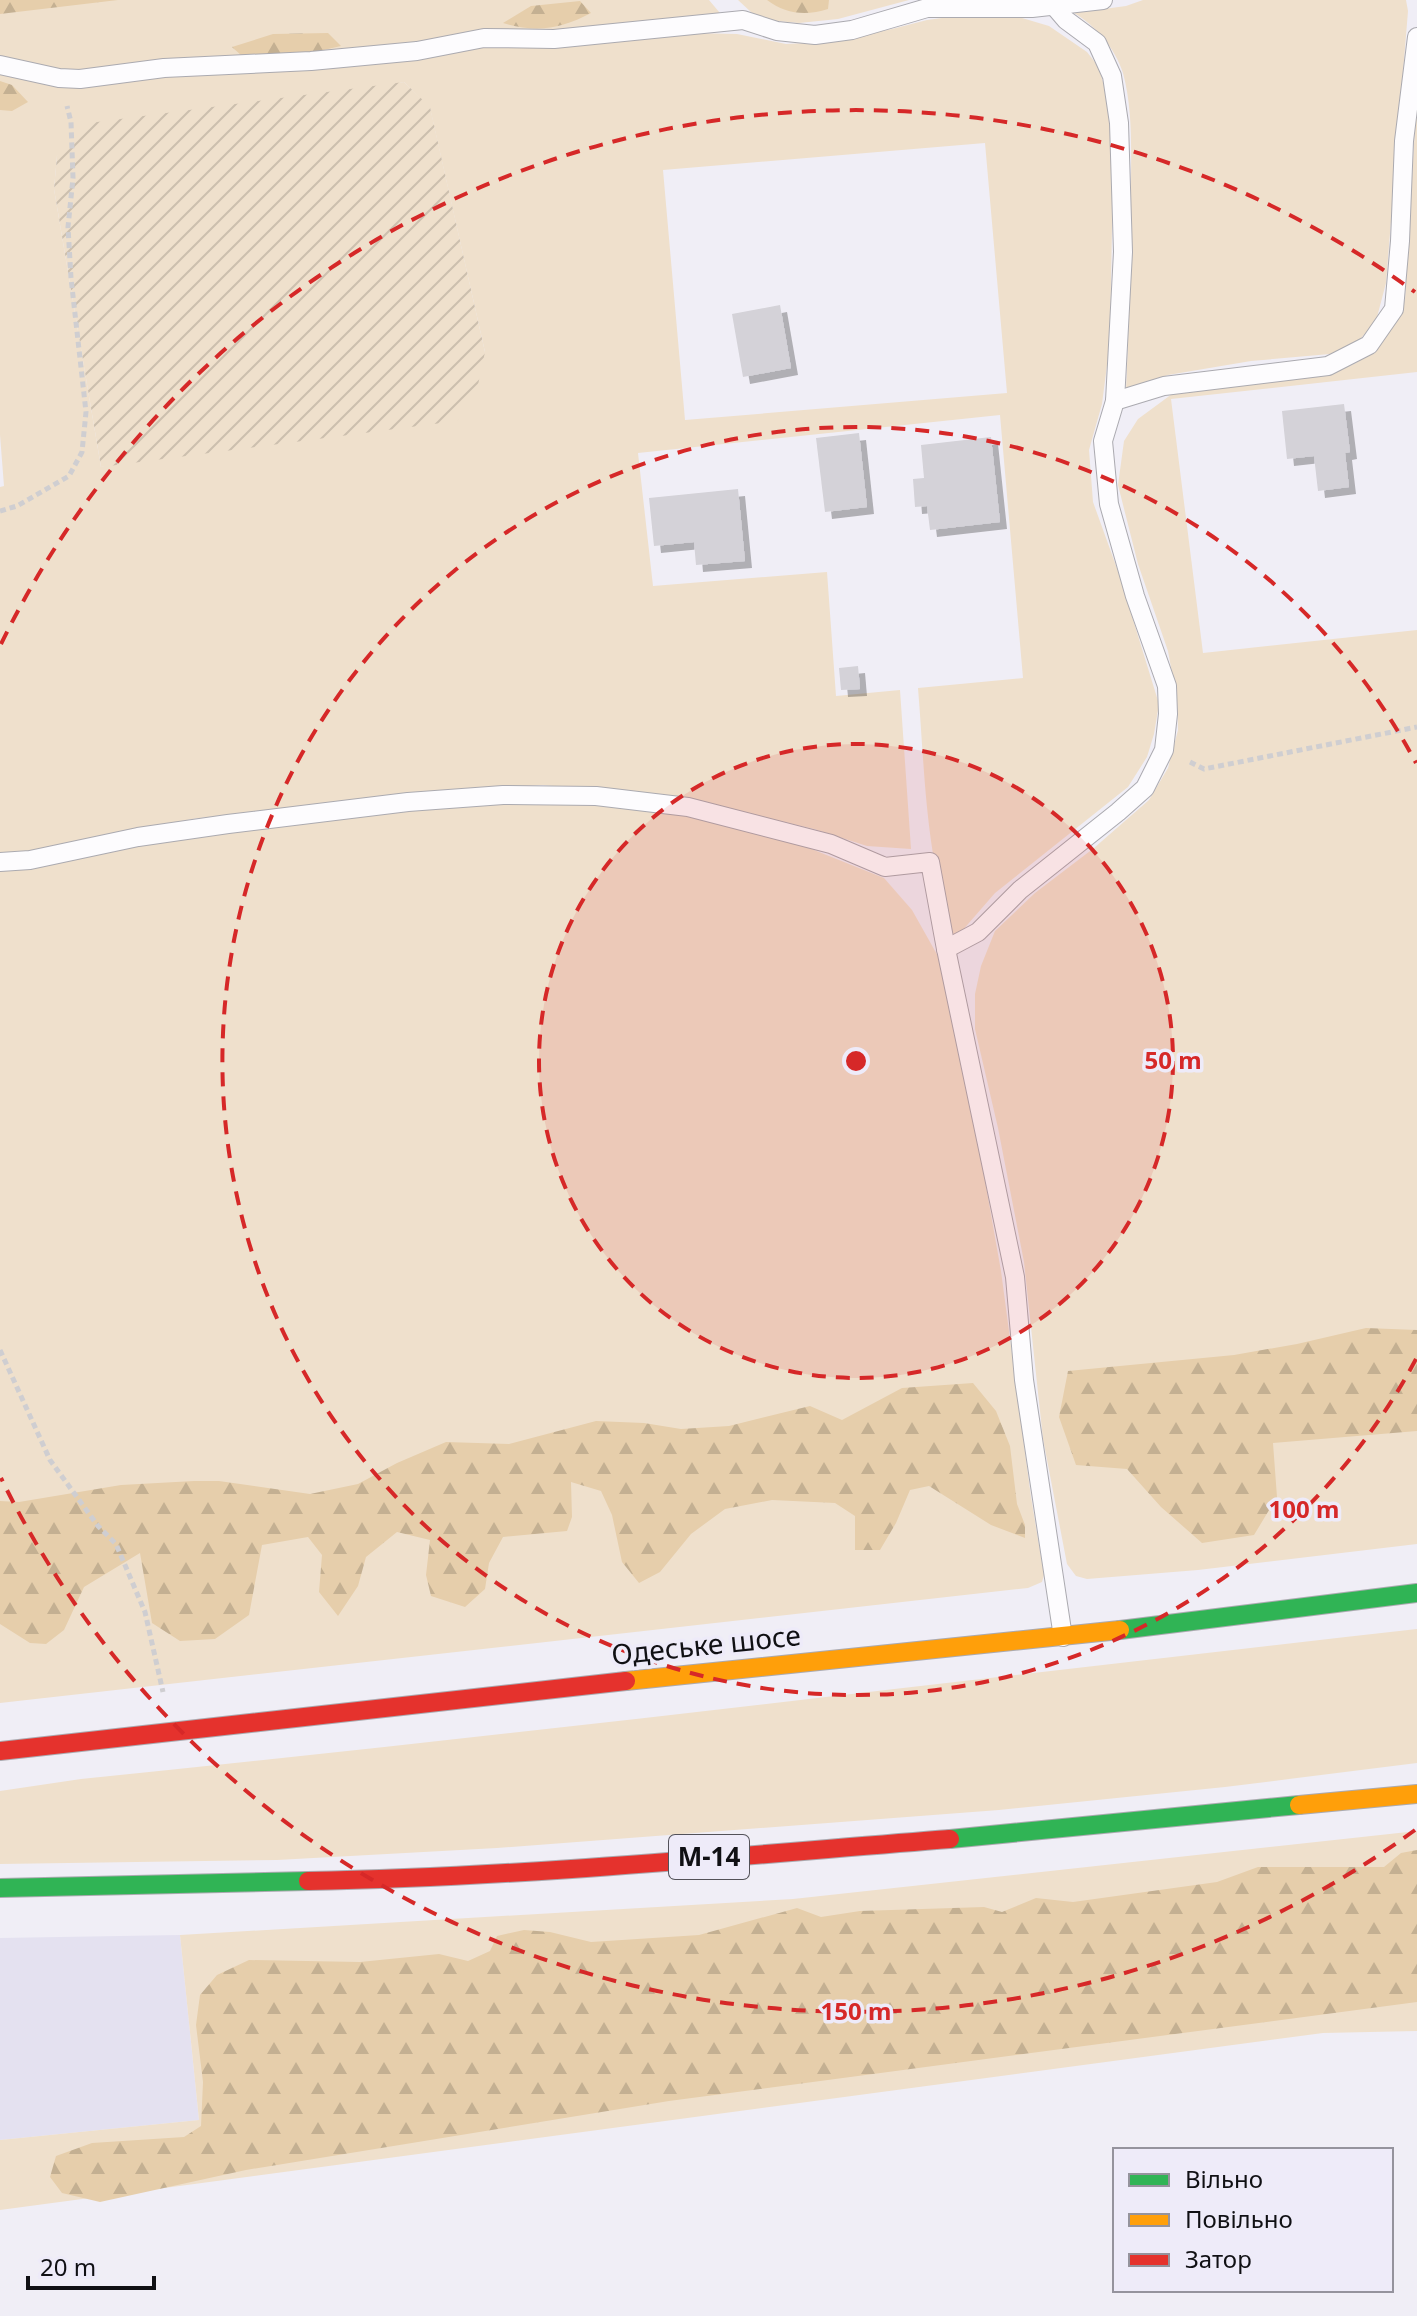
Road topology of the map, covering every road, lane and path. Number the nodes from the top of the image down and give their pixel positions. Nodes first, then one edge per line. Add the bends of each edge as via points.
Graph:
1 (1103, 0) edge
2 (1054, 6) junction
3 (1417, 37) edge
4 (0, 65) edge
5 (59, 78) junction
6 (1115, 401) junction
7 (0, 511) edge
8 (1417, 727) edge
9 (1164, 750) junction
10 (0, 862) edge
11 (946, 949) junction
12 (0, 1350) edge
13 (1417, 1593) edge
14 (1063, 1637) junction
15 (168, 1733) junction
16 (0, 1751) edge
17 (1417, 1794) edge
18 (0, 1888) edge

1 - 2 lane
2 - 5 lane via 927,8 815,35 743,20 554,39 484,38 417,51 311,61
2 - 6 lane via 1097,43 1112,76 1119,123 1123,252
3 - 6 lane via 1404,141 1394,309 1369,345 1328,366 1164,386
4 - 5 lane
5 - 7 path via 71,122 68,227 86,412 82,452 69,476
6 - 9 lane via 1103,441 1109,504 1167,686
8 - 9 path via 1204,769
9 - 11 lane via 1145,788 1020,890 978,932
10 - 11 lane via 138,837 408,802 596,796 688,807 831,844 885,867 930,862
11 - 14 lane via 1015,1277 1024,1380
12 - 15 path via 50,1460 116,1544 145,1612
13 - 14 highway, Одеське шосе
14 - 15 highway, Одеське шосе
15 - 16 highway, Одеське шосе
17 - 18 highway, М-14 via 602,1867 370,1880

